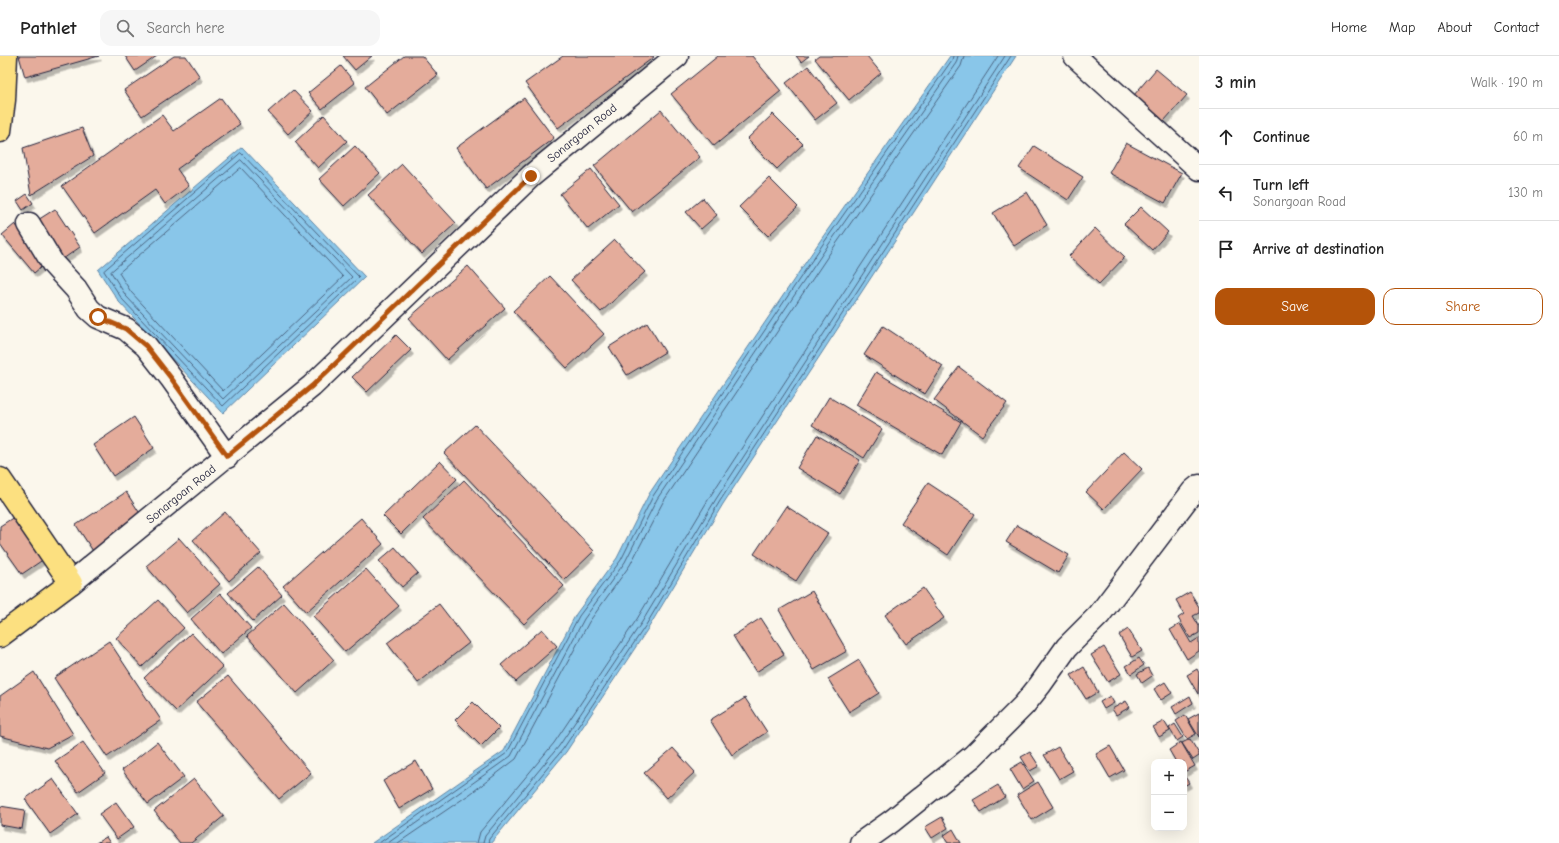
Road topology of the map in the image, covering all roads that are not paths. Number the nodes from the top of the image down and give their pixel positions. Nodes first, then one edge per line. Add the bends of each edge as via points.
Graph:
1 (6, 56) edge
2 (677, 56) edge
3 (1076, 58) edge
4 (0, 131) edge
5 (1199, 169) edge
6 (29, 224) dead end
7 (227, 456) junction
8 (0, 479) edge
9 (1199, 486) edge
10 (71, 583) junction
11 (0, 636) edge
12 (861, 843) edge

1 - 4 main road
2 - 7 street, Sonargoan Road via 531,176 312,386
3 - 5 street
6 - 7 street via 53,264 76,289 89,309 98,317 126,329 146,346
7 - 10 street, Sonargoan Road
8 - 10 main road
9 - 12 street via 1099,615 1067,647 1024,704 973,756
10 - 11 main road, Sonargoan Road

